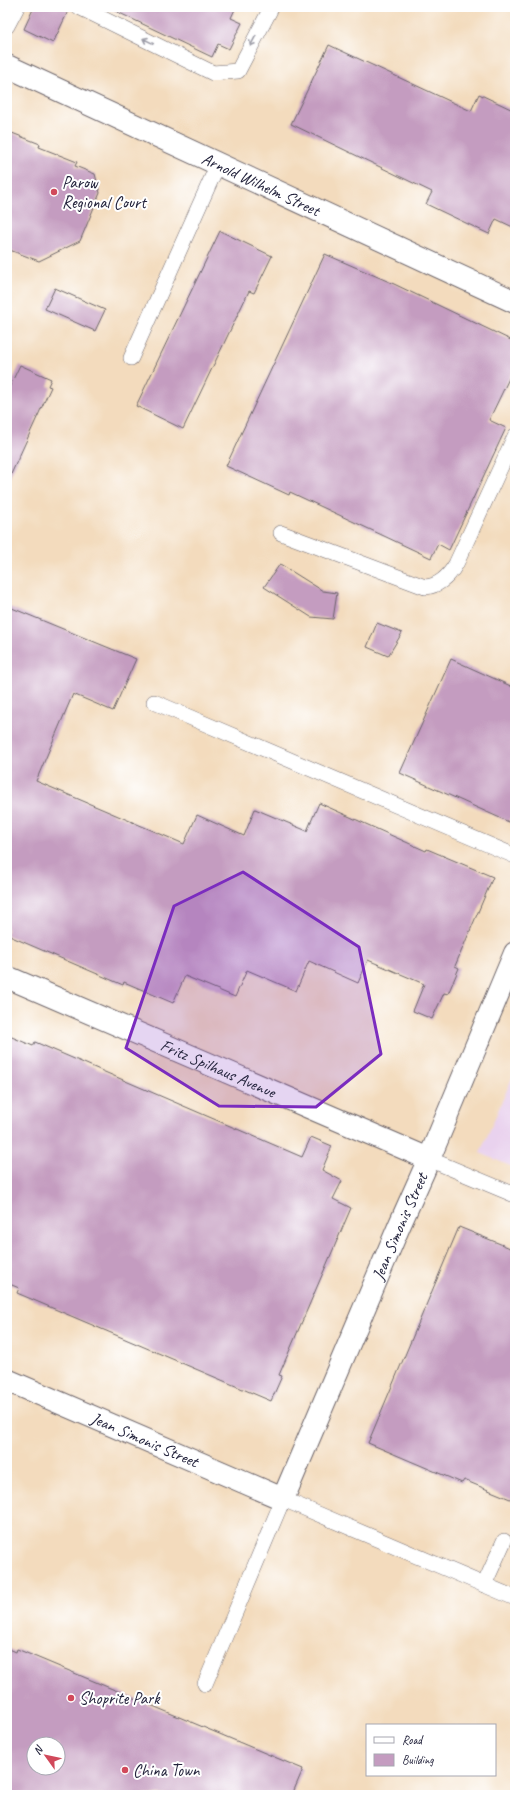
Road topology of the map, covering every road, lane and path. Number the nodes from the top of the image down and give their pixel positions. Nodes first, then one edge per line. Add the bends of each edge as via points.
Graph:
1 (17, 7) edge
2 (79, 7) edge
3 (269, 7) edge
4 (7, 26) edge
5 (7, 66) edge
6 (218, 164) junction
7 (515, 302) edge
8 (131, 358) dead end
9 (515, 436) edge
10 (281, 533) dead end
11 (154, 702) dead end
12 (515, 856) edge
13 (515, 953) edge
14 (7, 978) edge
15 (430, 1159) junction
16 (515, 1195) edge
17 (7, 1380) edge
18 (283, 1499) junction
19 (504, 1541) dead end
20 (484, 1585) junction
21 (515, 1598) edge
22 (205, 1684) dead end

1 - 4 lane
3 -> 2 lane via 270,10 238,71 213,73
5 - 6 street, Arnold Wilhelm Street
6 - 7 street, Arnold Wilhelm Street
6 - 8 lane
9 - 10 lane via 456,564 446,579 433,587 425,587
11 - 12 lane
13 - 15 street, Jean Simonis Street
14 - 15 street, Fritz Spilhaus Avenue
15 - 16 lane
15 - 18 street, Jean Simonis Street
17 - 18 street, Jean Simonis Street
18 - 20 lane, Jean Simonis Street
18 - 22 lane
19 - 20 lane
20 - 21 lane, Jean Simonis Street

